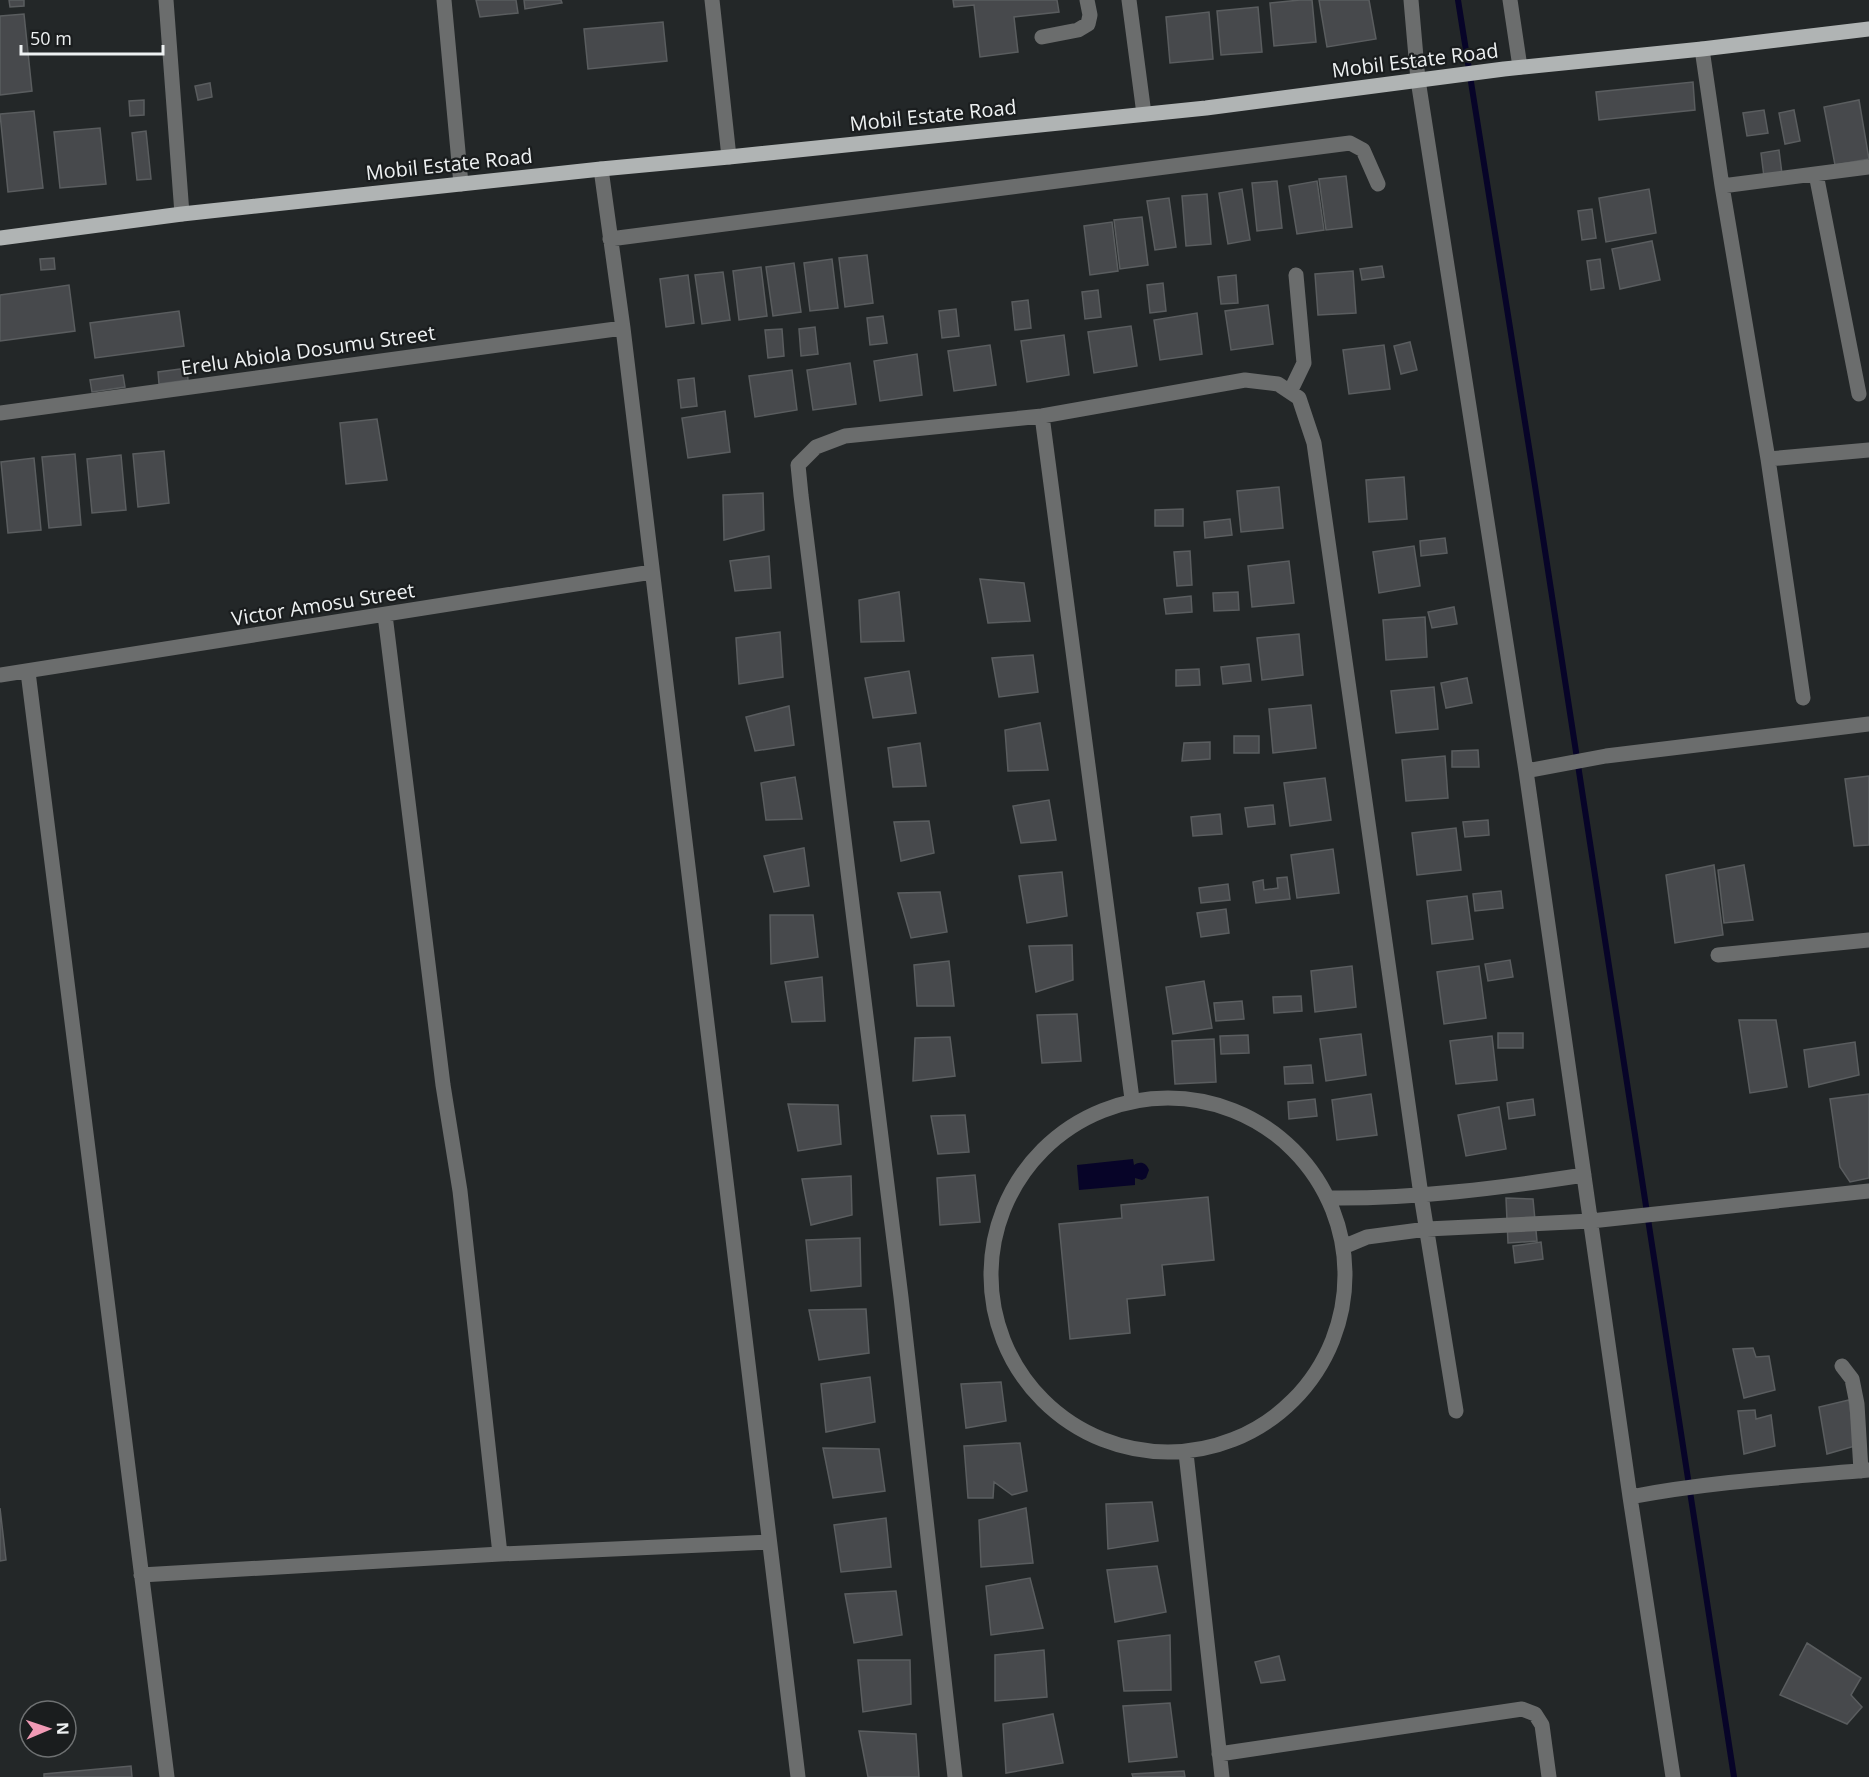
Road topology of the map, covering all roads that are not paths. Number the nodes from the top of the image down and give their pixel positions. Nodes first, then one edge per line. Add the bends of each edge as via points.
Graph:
1 (166, 0) edge
2 (444, 0) edge
3 (712, 0) edge
4 (1087, 0) edge
5 (1129, 0) edge
6 (1411, 0) edge
7 (1510, 0) edge
8 (1869, 29) edge
9 (1042, 37) dead end
10 (1702, 49) junction
11 (1520, 67) junction
12 (1418, 80) junction
13 (1144, 114) junction
14 (729, 158) junction
15 (1869, 167) edge
16 (601, 169) junction
17 (1816, 174) junction
18 (461, 184) junction
19 (1378, 184) dead end
20 (1722, 186) junction
21 (182, 214) junction
22 (0, 238) edge
23 (610, 239) junction
24 (1296, 275) dead end
25 (622, 328) junction
26 (1290, 392) junction
27 (1859, 394) dead end
28 (0, 412) edge
29 (1042, 416) junction
30 (1869, 450) edge
31 (1768, 459) junction
32 (652, 572) junction
33 (385, 615) junction
34 (28, 672) junction
35 (0, 675) edge
36 (1803, 698) dead end
37 (1869, 724) edge
38 (1526, 771) junction
39 (1869, 940) edge
40 (1718, 955) dead end
41 (1131, 1099) junction
42 (1584, 1175) junction
43 (1869, 1191) edge
44 (1421, 1195) junction
45 (1329, 1198) junction
46 (1591, 1221) junction
47 (1427, 1229) junction
48 (1343, 1247) junction
49 (1842, 1366) dead end
50 (1456, 1411) dead end
51 (1186, 1453) junction
52 (1865, 1470) edge
53 (1630, 1497) junction
54 (769, 1542) junction
55 (500, 1554) junction
56 (141, 1575) junction
57 (1219, 1754) junction
58 (167, 1777) edge
59 (798, 1777) edge
60 (955, 1777) edge
61 (1222, 1777) edge
62 (1549, 1777) edge
63 (1673, 1777) edge

1 - 21 street
2 - 18 street
3 - 14 street
4 - 9 street via 1088,24 1078,30
5 - 13 street
6 - 12 street
7 - 11 street
8 - 10 main road, Mobil Estate Road
10 - 11 main road, Mobil Estate Road
10 - 20 street
11 - 12 main road, Mobil Estate Road
12 - 13 main road, Mobil Estate Road
12 - 38 street
13 - 14 main road, Mobil Estate Road
14 - 16 main road, Mobil Estate Road
15 - 17 street
16 - 18 main road, Mobil Estate Road
16 - 23 street
17 - 20 street
17 - 27 street
18 - 21 main road, Mobil Estate Road
19 - 23 street via 1363,150 1350,143
20 - 31 street
21 - 22 main road, Mobil Estate Road
23 - 25 street
24 - 26 street via 1304,363
25 - 28 street, Erelu Abiola Dosumu Street
25 - 32 street
26 - 29 street via 1278,384 1245,380
26 - 44 street via 1299,398 1314,443
29 - 41 street
29 - 60 street via 845,436 816,447 798,465 901,1297
30 - 31 street
31 - 36 street
32 - 33 street, Victor Amosu Street
32 - 54 street
33 - 34 street, Victor Amosu Street
33 - 55 street via 443,1084 460,1191
34 - 35 street, Victor Amosu Street
34 - 56 street
37 - 38 street via 1606,756
38 - 42 street
39 - 40 street
41 - 45 street via 1186,1096 1239,1110 1285,1139
41 - 51 street via 1075,1121 1029,1162 1000,1215 990,1276 992,1306 1000,1335 1029,1387 1072,1426 1127,1449
42 - 44 street
42 - 46 street
43 - 46 street
44 - 45 street
44 - 47 street
45 - 48 street via 1339,1221
46 - 47 street
46 - 53 street
47 - 48 street via 1367,1238
47 - 50 street
48 - 51 street via 1341,1320 1320,1370 1284,1411 1238,1440
49 - 52 street via 1852,1379
51 - 57 street
52 - 53 street via 1712,1484
53 - 63 street
54 - 55 street
54 - 59 street
55 - 56 street
56 - 58 street
57 - 61 street
57 - 62 street via 1522,1709 1535,1714 1542,1725

